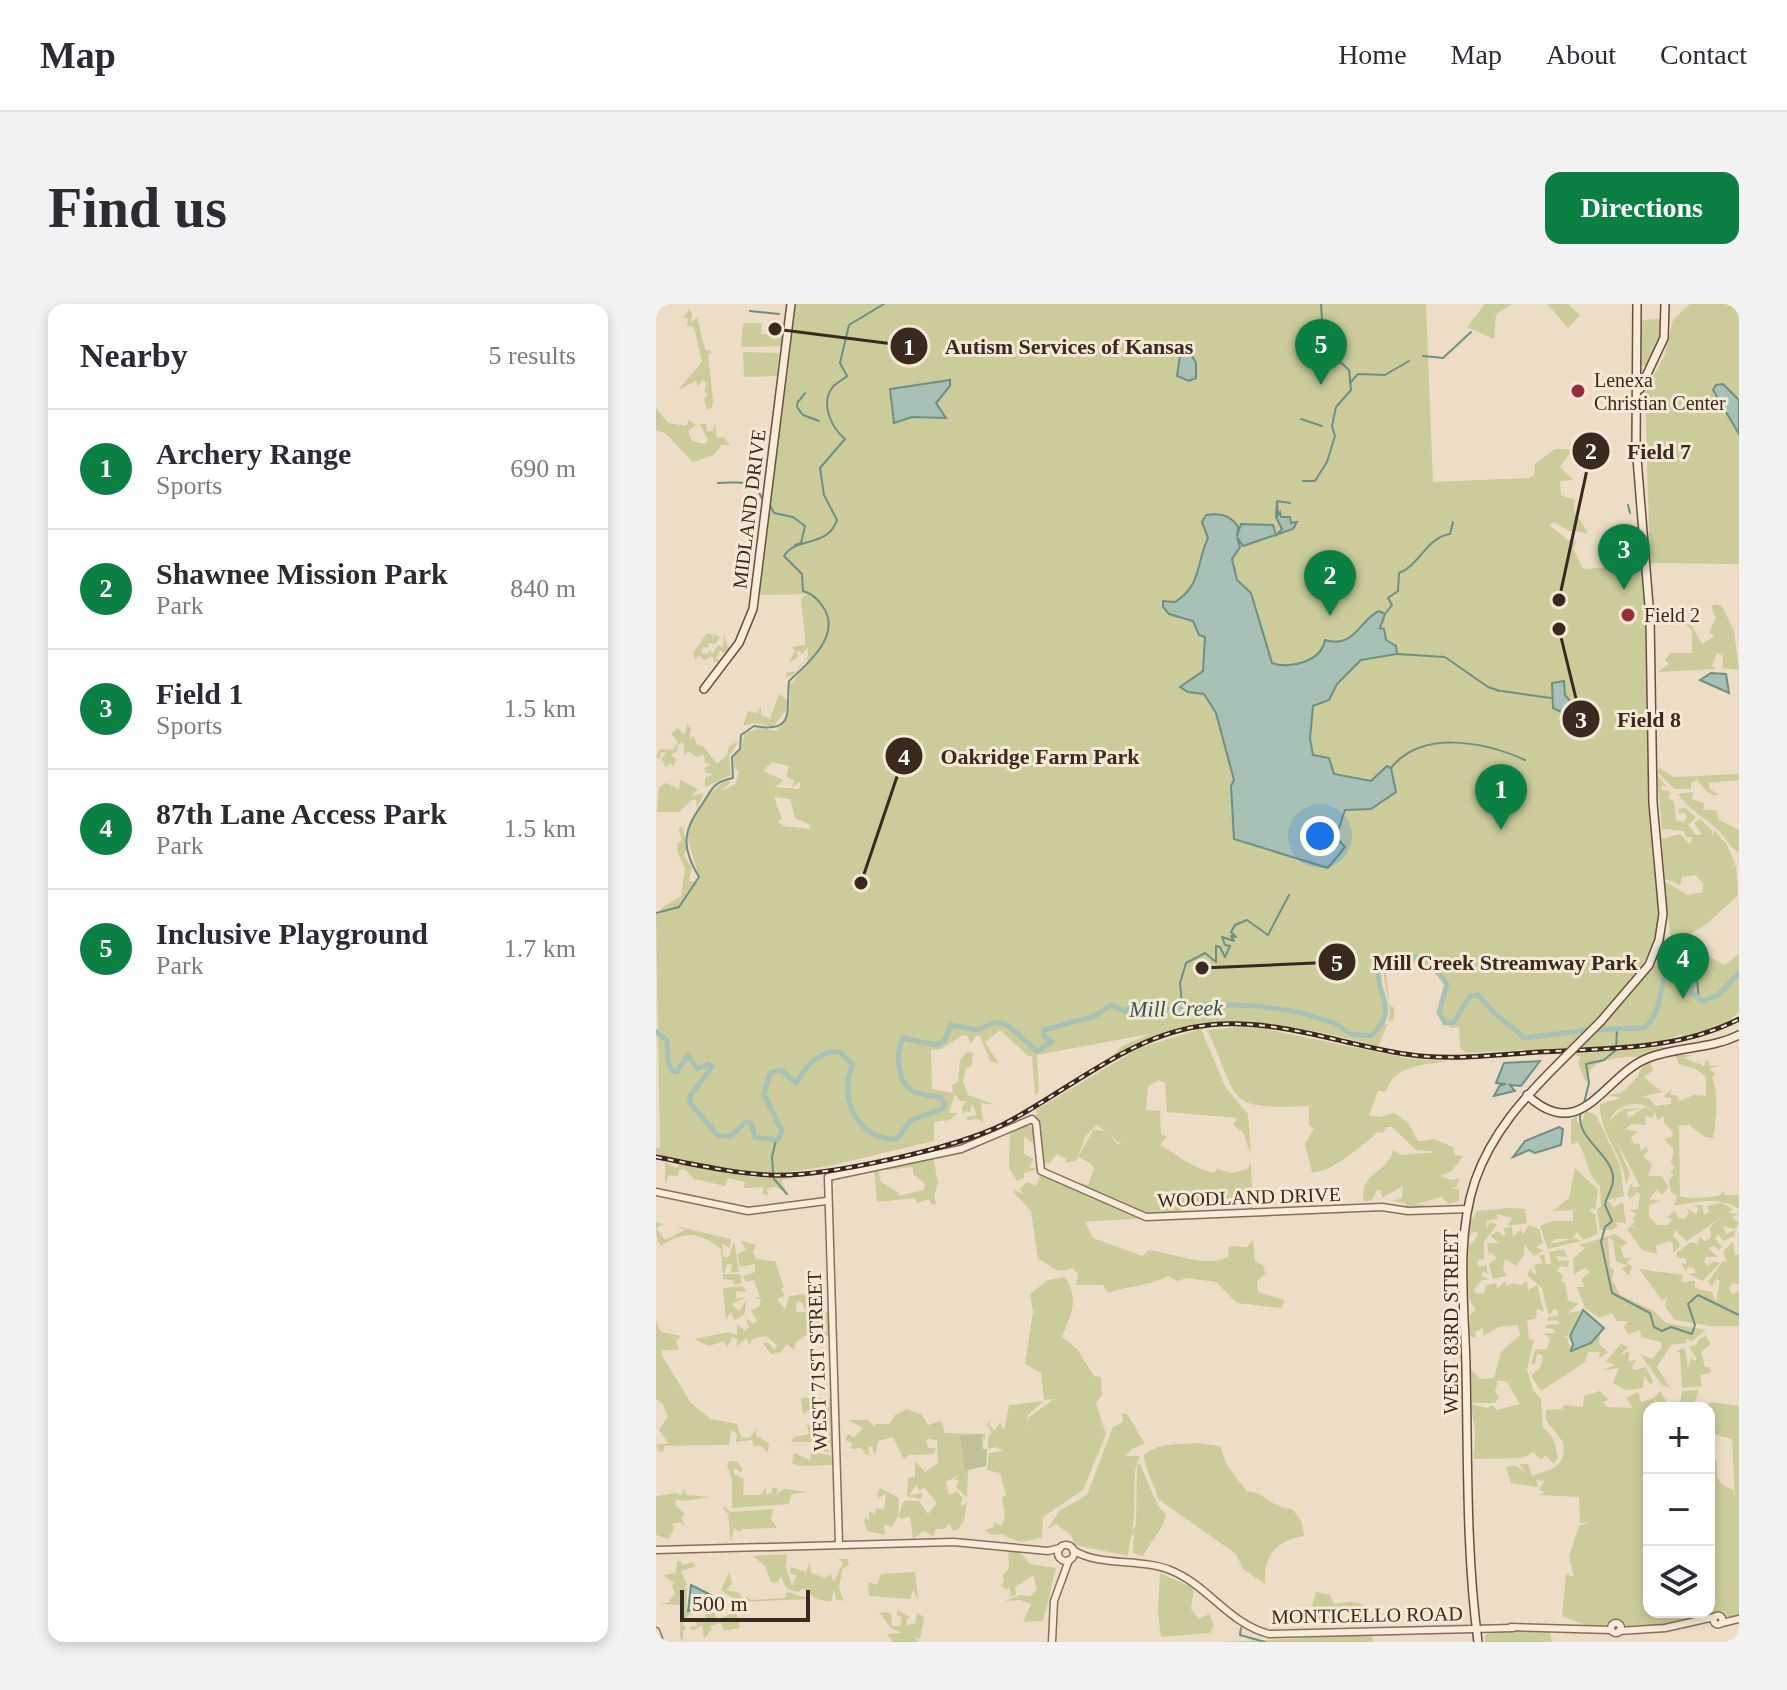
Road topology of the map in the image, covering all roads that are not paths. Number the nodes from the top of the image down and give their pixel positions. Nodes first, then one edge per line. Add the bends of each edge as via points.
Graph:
1 (789, 304) edge
2 (1637, 304) edge
3 (1665, 304) edge
4 (1639, 475) junction
5 (704, 689) dead end
6 (1739, 1035) edge
7 (1527, 1095) junction
8 (828, 1177) joint
9 (656, 1192) edge
10 (826, 1201) junction
11 (1468, 1209) junction
12 (839, 1544) junction
13 (1060, 1548) junction
14 (1073, 1550) junction
15 (1048, 1551) junction
16 (656, 1552) edge
17 (1088, 1556) junction
18 (1065, 1559) junction
19 (1736, 1619) edge
20 (1476, 1629) junction
21 (656, 1631) edge
22 (660, 1642) edge
23 (1052, 1642) edge
24 (1478, 1642) edge

1 - 5 main road, MIDLAND DRIVE via 753,609 739,643
2 - 4 main road
3 - 4 main road via 1664,338 1641,386
4 - 7 main road, WEST 83RD STREET, bridge via 1650,618 1652,791 1663,914 1659,940 1649,965 1615,1006
6 - 7 main road via 1705,1048 1645,1059 1576,1111 1553,1111
7 - 11 main road, WEST 83RD STREET via 1489,1149
8 - 10 street, WEST 71ST STREET
8 - 11 street, WOODLAND DRIVE via 961,1149 1032,1119 1041,1171 1146,1217 1382,1207
9 - 10 street via 748,1211
10 - 12 street, WEST 71ST STREET
11 - 20 main road, WEST 83RD STREET via 1466,1390
12 - 15 street, MONTICELLO ROAD via 969,1542
12 - 16 street, MONTICELLO ROAD
13 - 14 street, MONTICELLO ROAD
13 - 15 street, MONTICELLO ROAD
13 - 18 street
14 - 17 street, MONTICELLO ROAD
14 - 18 street
15 - 18 street, MONTICELLO ROAD
17 - 18 street, MONTICELLO ROAD
17 - 20 street, MONTICELLO ROAD via 1174,1572 1242,1623 1269,1634
18 - 23 street via 1052,1611
19 - 20 street, MONTICELLO ROAD via 1629,1630
20 - 24 main road, WEST 83RD STREET
21 - 22 street

